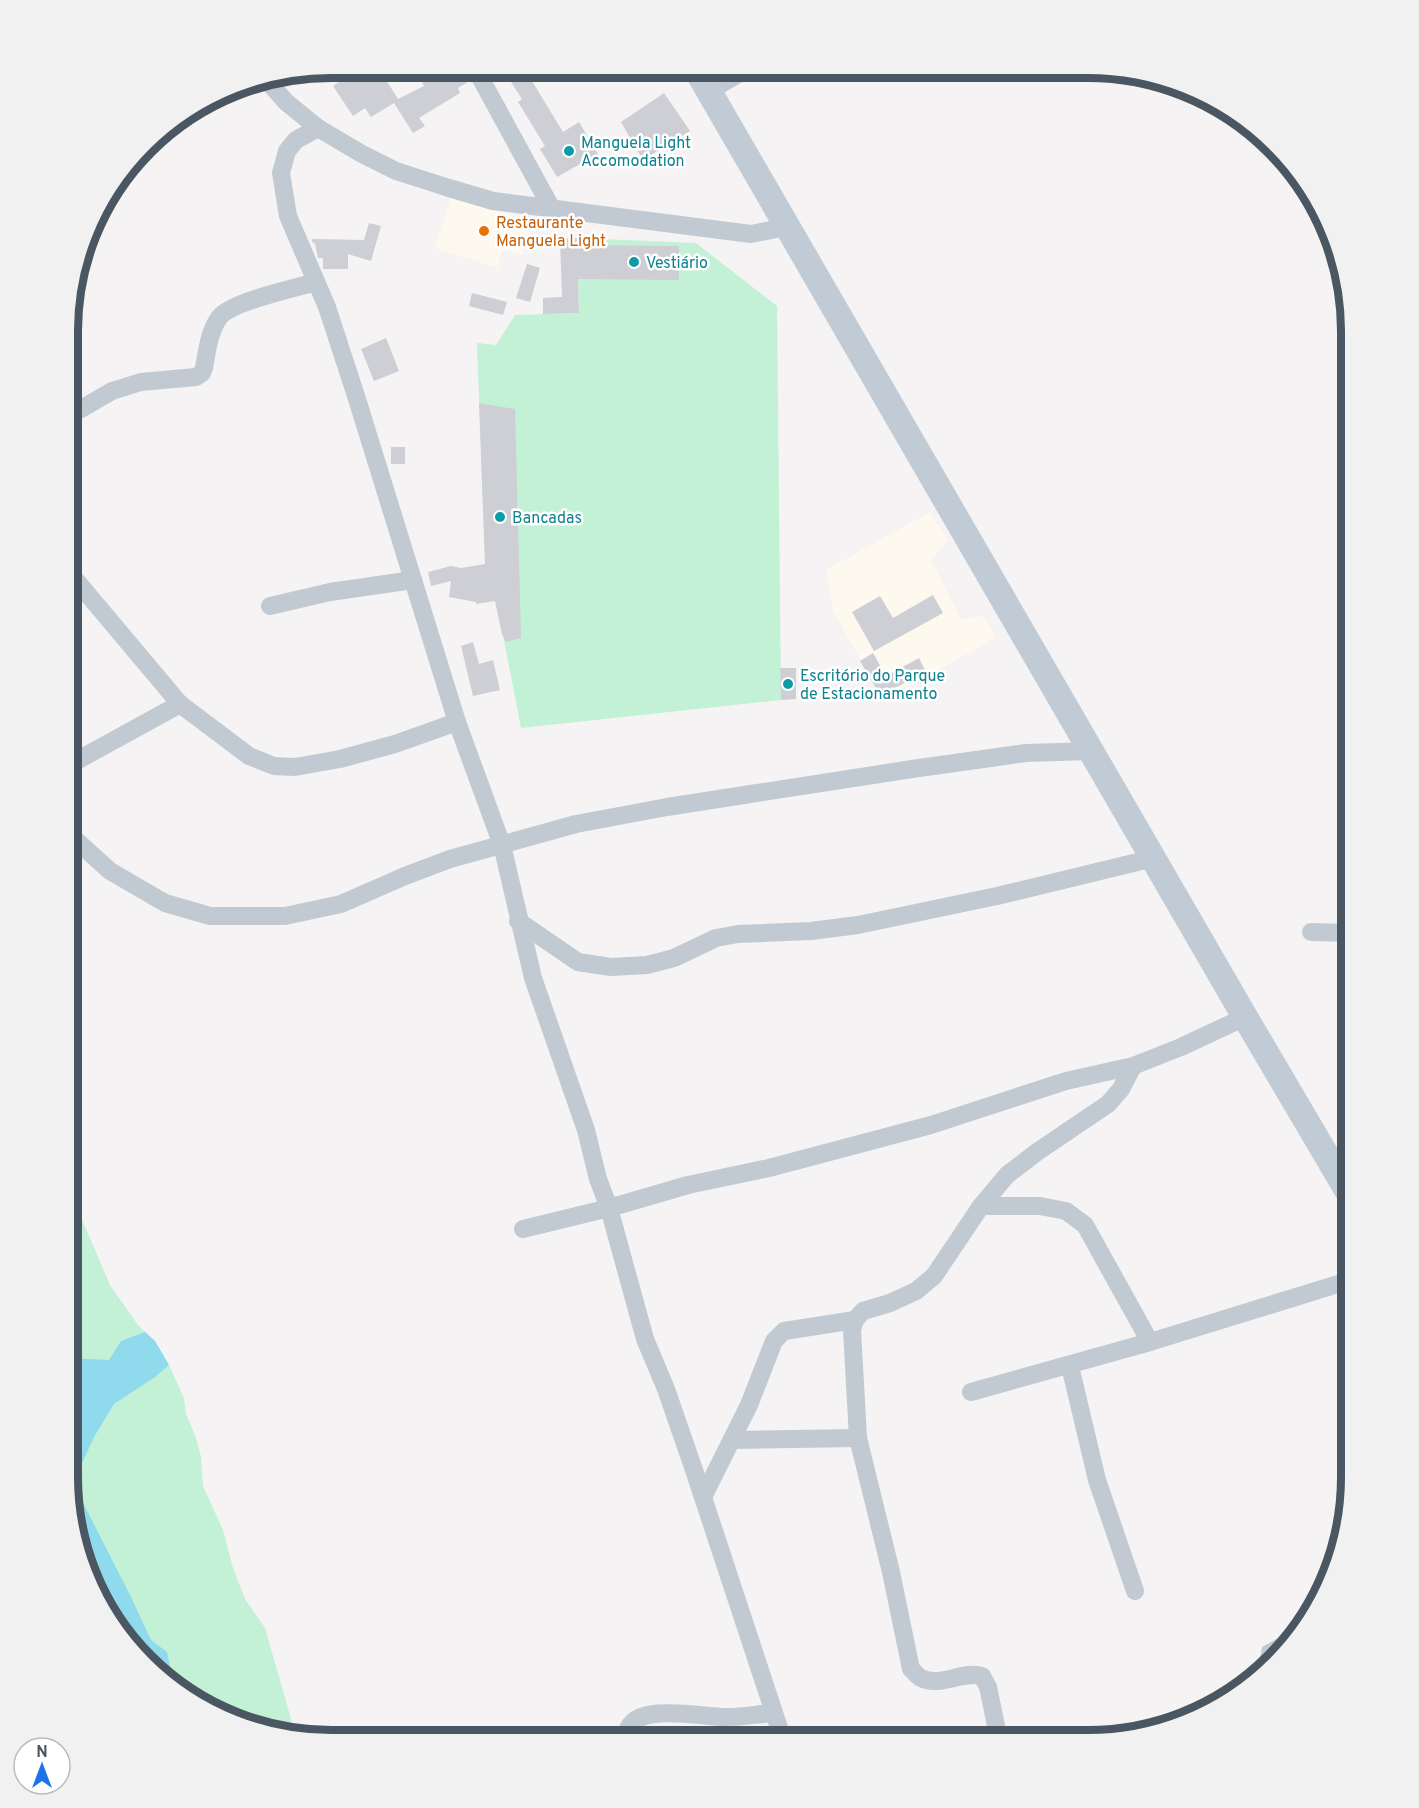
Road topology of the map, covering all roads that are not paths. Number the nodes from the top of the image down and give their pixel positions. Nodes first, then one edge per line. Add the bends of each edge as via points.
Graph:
1 (480, 78) edge
2 (701, 78) edge
3 (730, 78) edge
4 (271, 85) edge
5 (709, 91) junction
6 (318, 128) junction
7 (552, 209) junction
8 (786, 227) junction
9 (316, 282) junction
10 (78, 410) edge
11 (413, 580) junction
12 (78, 583) edge
13 (270, 606) dead end
14 (180, 704) junction
15 (457, 722) junction
16 (1092, 751) junction
17 (78, 760) edge
18 (78, 842) edge
19 (502, 845) junction
20 (1154, 858) junction
21 (518, 921) junction
22 (1311, 932) dead end
23 (1341, 933) edge
24 (1245, 1017) junction
25 (1133, 1066) junction
26 (1341, 1180) edge
27 (981, 1206) junction
28 (609, 1208) junction
29 (523, 1229) dead end
30 (1341, 1283) edge
31 (855, 1320) junction
32 (1150, 1342) junction
33 (1070, 1366) junction
34 (971, 1392) dead end
35 (858, 1438) junction
36 (732, 1440) junction
37 (703, 1497) junction
38 (1135, 1591) dead end
39 (1279, 1643) edge
40 (1265, 1658) edge
41 (774, 1713) junction
42 (627, 1730) edge
43 (780, 1730) edge
44 (997, 1730) edge

1 - 7 street
2 - 5 main road
3 - 5 street
4 - 6 street
5 - 8 main road
6 - 7 street via 396,171 493,201
6 - 9 street via 296,140 287,151 281,173 288,216
7 - 8 street via 751,234
8 - 16 main road
9 - 10 street via 234,306 220,316 204,368 196,377 141,382 112,391
9 - 11 street
11 - 13 street via 330,592
11 - 15 street
12 - 14 street
14 - 15 street via 249,756 274,766 295,767 340,759
14 - 17 street
15 - 19 street
16 - 19 street via 1014,754 667,807 576,824
16 - 20 main road
18 - 19 street via 110,871 165,903 210,916 285,916 341,904 450,859
19 - 21 street
20 - 21 street via 858,925 716,938 674,958 647,964 611,967 578,962
20 - 24 main road
21 - 28 street
22 - 23 street
24 - 25 street
24 - 26 main road
25 - 27 street via 1108,1104 1007,1175
25 - 28 street via 1066,1081 931,1125
27 - 31 street via 934,1276 916,1291 863,1311
27 - 32 street via 1040,1206 1066,1211 1085,1225
28 - 29 street
28 - 37 street via 645,1339
30 - 32 street
31 - 35 street via 852,1330
31 - 36 street via 784,1331 774,1341
32 - 33 street
33 - 34 street
33 - 38 street via 1097,1480
35 - 36 street
35 - 44 street via 911,1669 921,1678 934,1681 974,1674 982,1677 988,1687
36 - 37 street
37 - 41 street
39 - 40 lane via 1266,1650
41 - 42 street via 726,1718 670,1712 650,1714 631,1723
41 - 43 street

